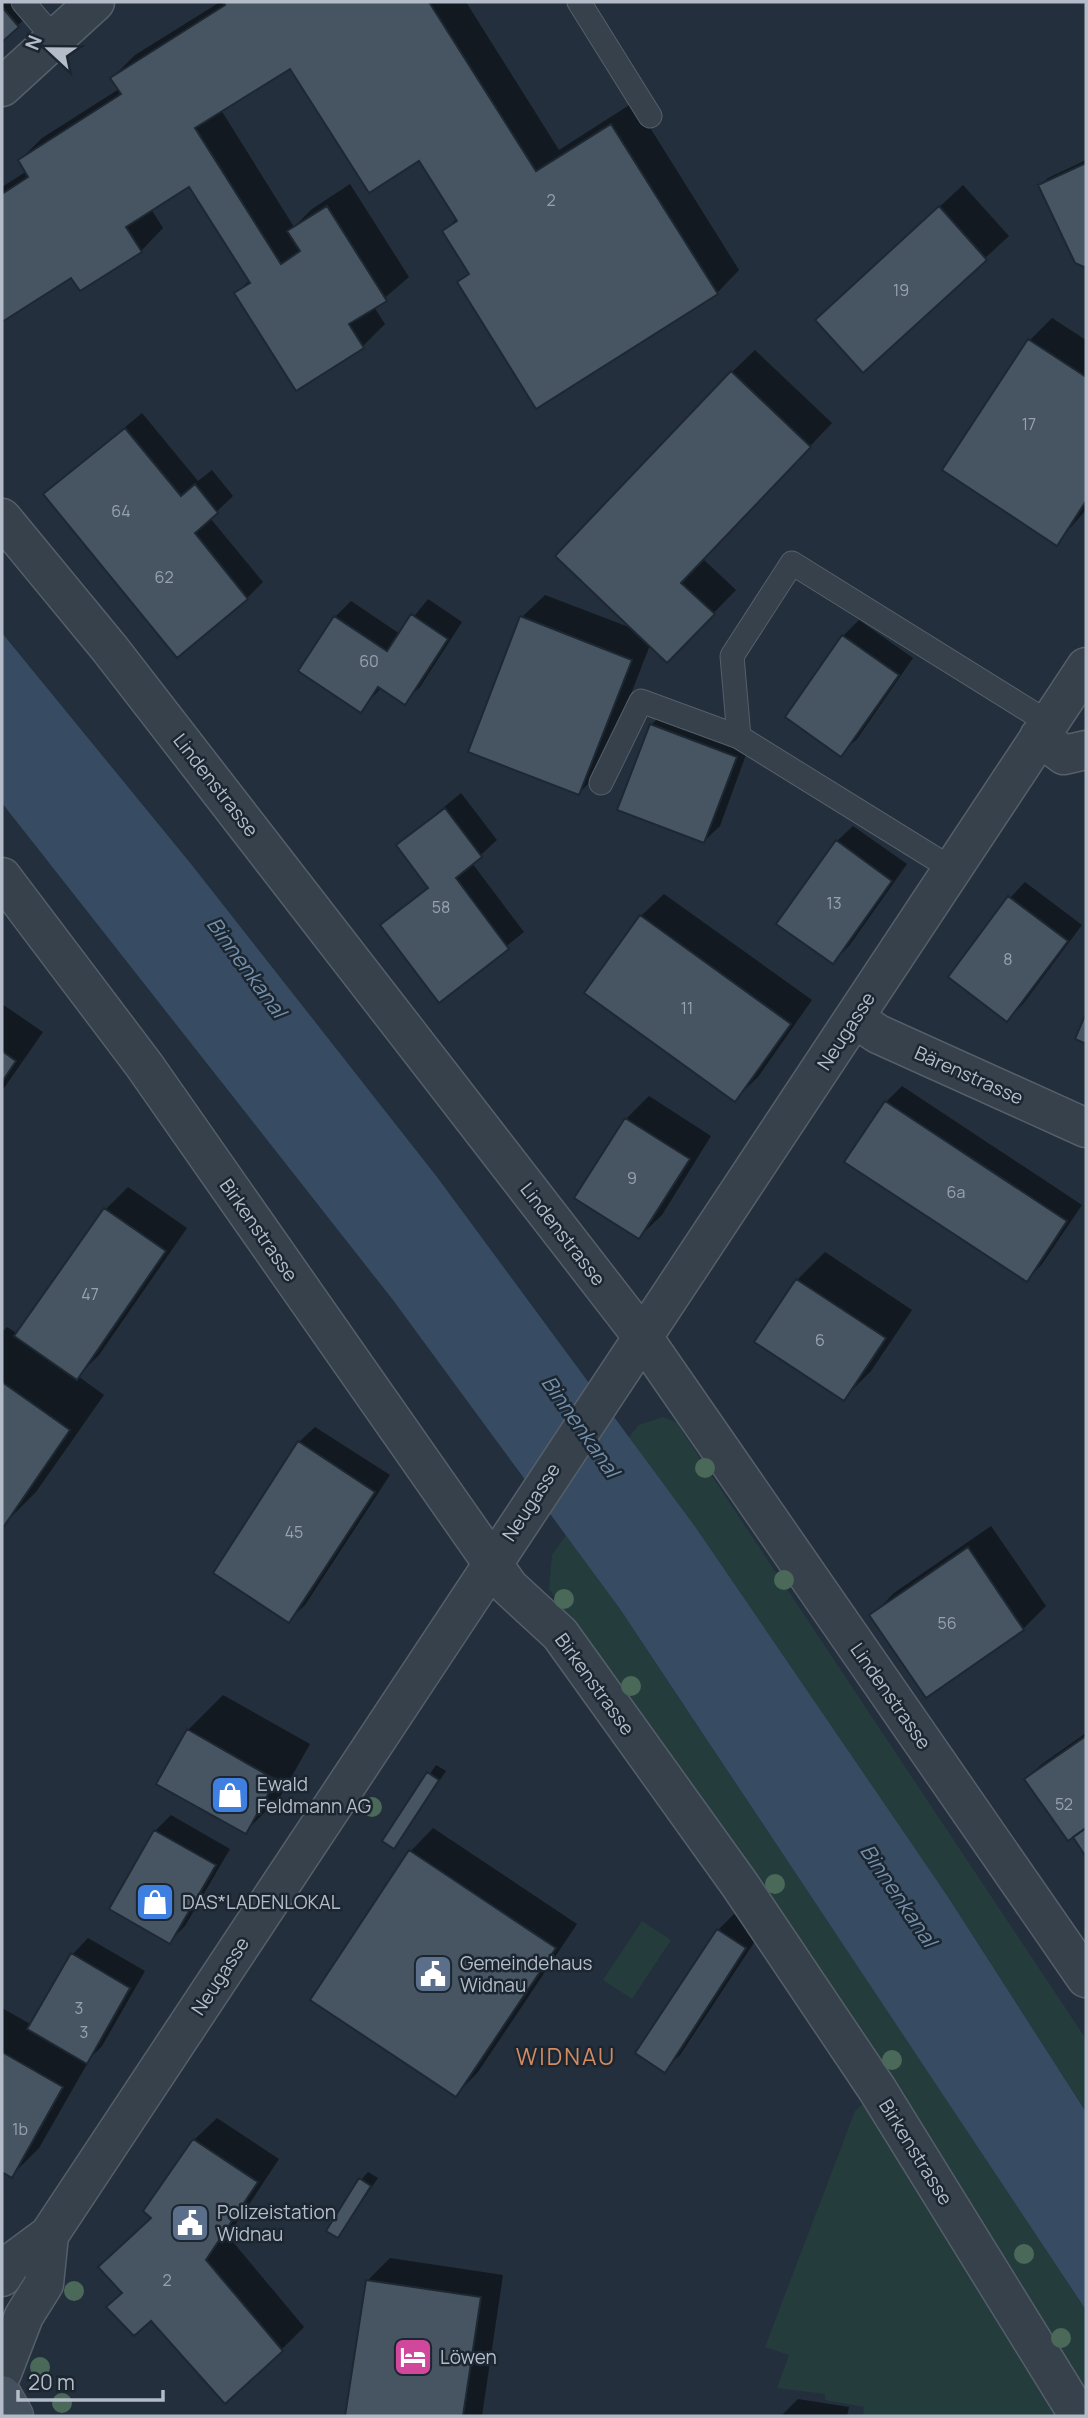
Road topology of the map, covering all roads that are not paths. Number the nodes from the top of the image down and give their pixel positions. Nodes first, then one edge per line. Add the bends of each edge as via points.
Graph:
1 (23, 2) edge
2 (95, 2) edge
3 (579, 2) edge
4 (54, 38) junction
5 (2, 87) edge
6 (650, 116) dead end
7 (2, 517) edge
8 (1086, 667) edge
9 (1044, 730) junction
10 (740, 737) junction
11 (1086, 750) edge
12 (601, 783) dead end
13 (952, 869) junction
14 (2, 877) edge
15 (854, 1018) junction
16 (1086, 1128) edge
17 (632, 1350) junction
18 (492, 1561) junction
19 (1086, 1978) edge
20 (49, 2235) junction
21 (2, 2277) edge
22 (2, 2373) edge
23 (2, 2395) edge
24 (14, 2416) edge
25 (1079, 2416) edge

1 - 4 lane
2 - 4 street
3 - 6 lane
4 - 5 street
7 - 17 street, Lindenstrasse via 110,649
8 - 9 street, Neugasse
9 - 10 lane via 792,563 732,656
9 - 11 street via 1064,755
9 - 13 street, Neugasse
10 - 12 lane via 641,701
10 - 13 lane
13 - 15 street, Neugasse
14 - 18 street, Birkenstrasse via 144,1065
15 - 16 street, Bärenstrasse via 878,1034
15 - 17 street, Neugasse
17 - 18 street, Neugasse
17 - 19 street, Lindenstrasse
18 - 20 street, Neugasse
18 - 25 street, Birkenstrasse via 509,1587 560,1634 740,1885 877,2089
20 - 21 street, Neugasse via 11,2263
20 - 22 street, Neugasse via 44,2284 24,2316
23 - 24 main road

